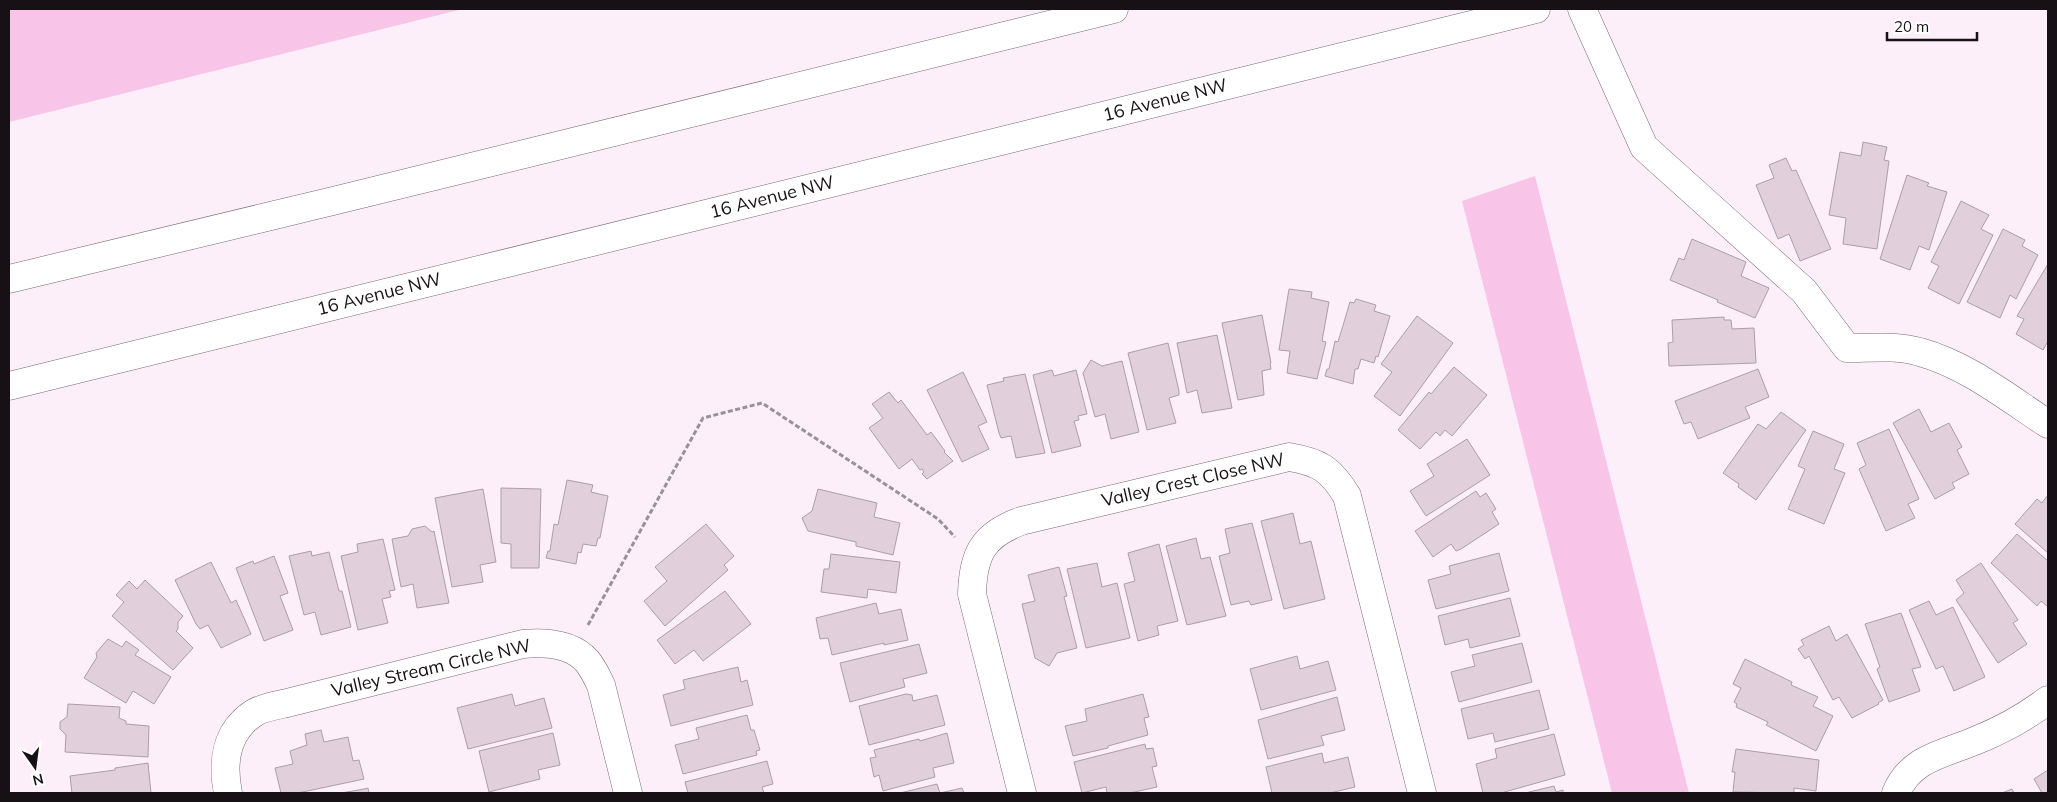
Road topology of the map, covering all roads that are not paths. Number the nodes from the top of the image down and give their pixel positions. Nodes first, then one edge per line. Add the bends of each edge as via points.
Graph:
1 (1114, 9) edge
2 (1536, 9) edge
3 (1582, 9) edge
4 (9, 279) edge
5 (9, 386) edge
6 (2048, 424) edge
7 (2048, 700) edge
8 (228, 793) edge
9 (628, 793) edge
10 (1022, 793) edge
11 (1422, 793) edge
12 (1896, 793) edge

1 - 4 main road
2 - 5 main road, 16 Avenue NW
3 - 6 main road via 1644,147 1804,291 1847,348 1920,352 1956,365
7 - 12 main road via 1979,740 1923,761 1902,780
8 - 9 main road, Valley Stream Circle NW via 225,762 229,742 254,713 523,644 543,642 573,651 586,660 601,685
10 - 11 main road, Valley Crest Close NW via 972,594 973,572 979,552 993,535 1020,521 1289,457 1316,463 1332,473 1347,496

